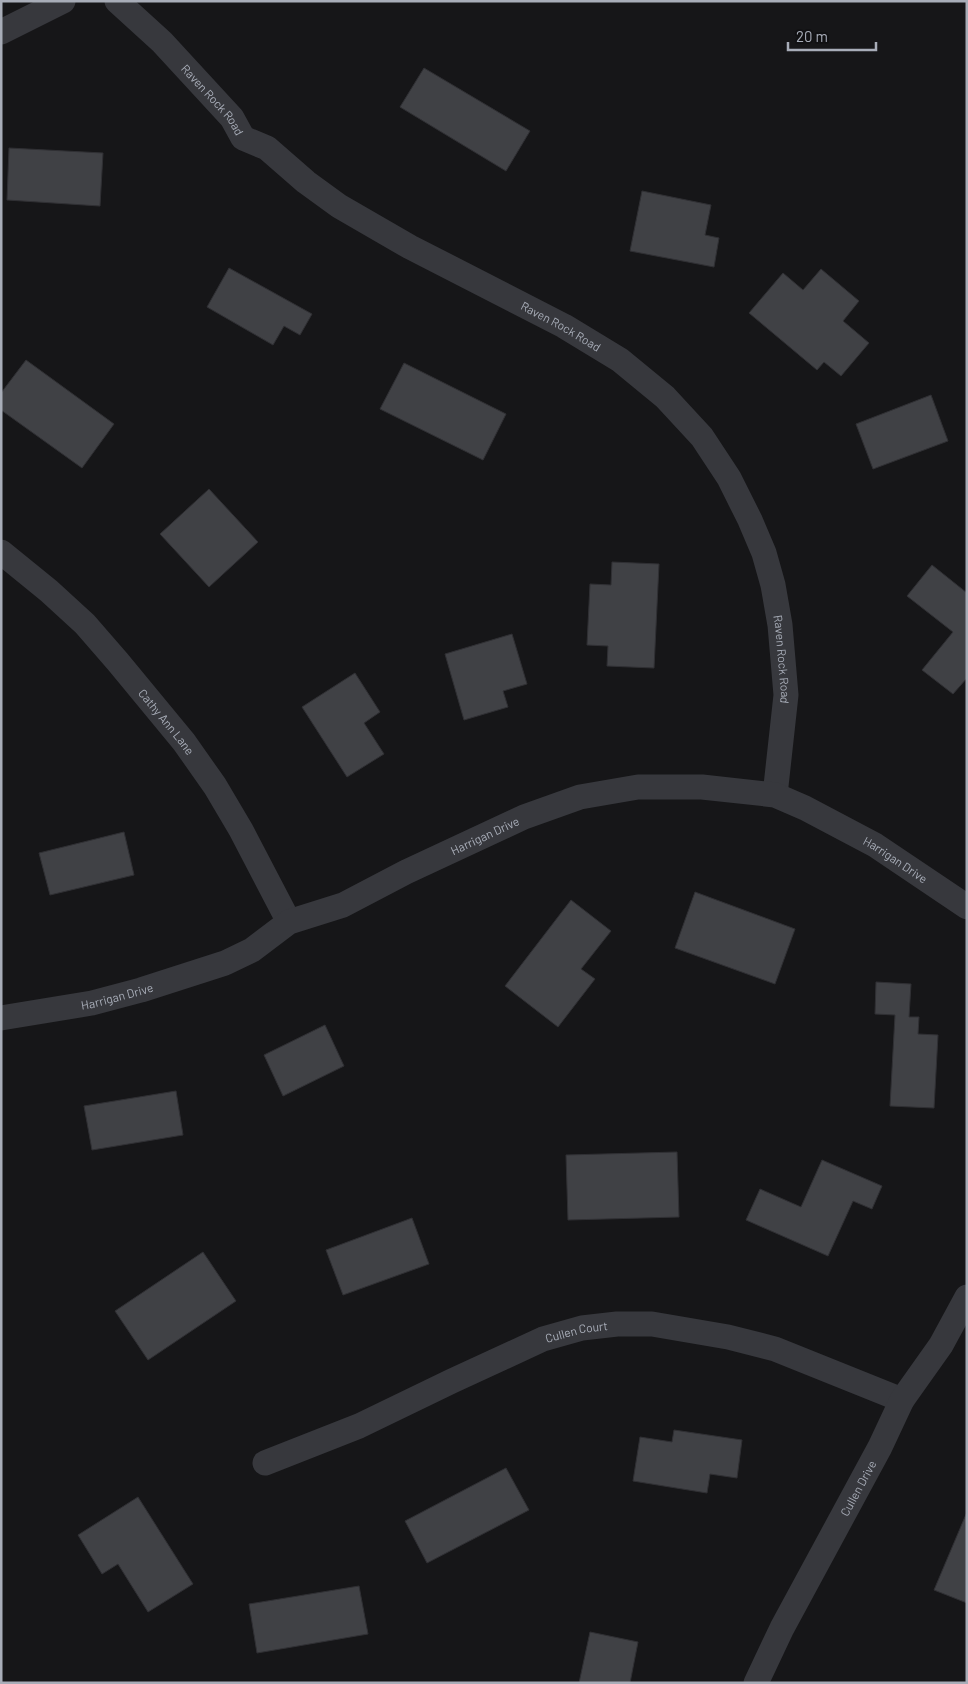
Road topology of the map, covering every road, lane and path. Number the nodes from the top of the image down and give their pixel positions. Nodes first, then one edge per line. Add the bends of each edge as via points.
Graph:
1 (63, 1) edge
2 (117, 1) edge
3 (1, 32) edge
4 (1, 552) edge
5 (775, 796) junction
6 (967, 907) edge
7 (289, 922) junction
8 (1, 1018) edge
9 (967, 1297) edge
10 (902, 1400) junction
11 (264, 1463) dead end
12 (756, 1683) edge

1 - 3 street
2 - 5 street, Raven Rock Road via 162,42 232,118 243,138 267,148 339,206 410,247 564,326 620,360 665,397 702,438 729,478 750,520 773,585 786,695
4 - 7 street, Cathy Ann Lane via 85,624 184,742 241,830
5 - 6 street, Harrigan Drive via 875,845
5 - 7 street, Harrigan Drive via 702,787 638,787 580,797 524,817 343,905
7 - 8 street, Harrigan Drive via 252,950 225,963 92,1003
9 - 10 street, Cullen Drive via 941,1345
10 - 11 street, Cullen Court via 775,1349 652,1324 617,1324 582,1328 543,1339 359,1426
10 - 12 street, Cullen Drive

